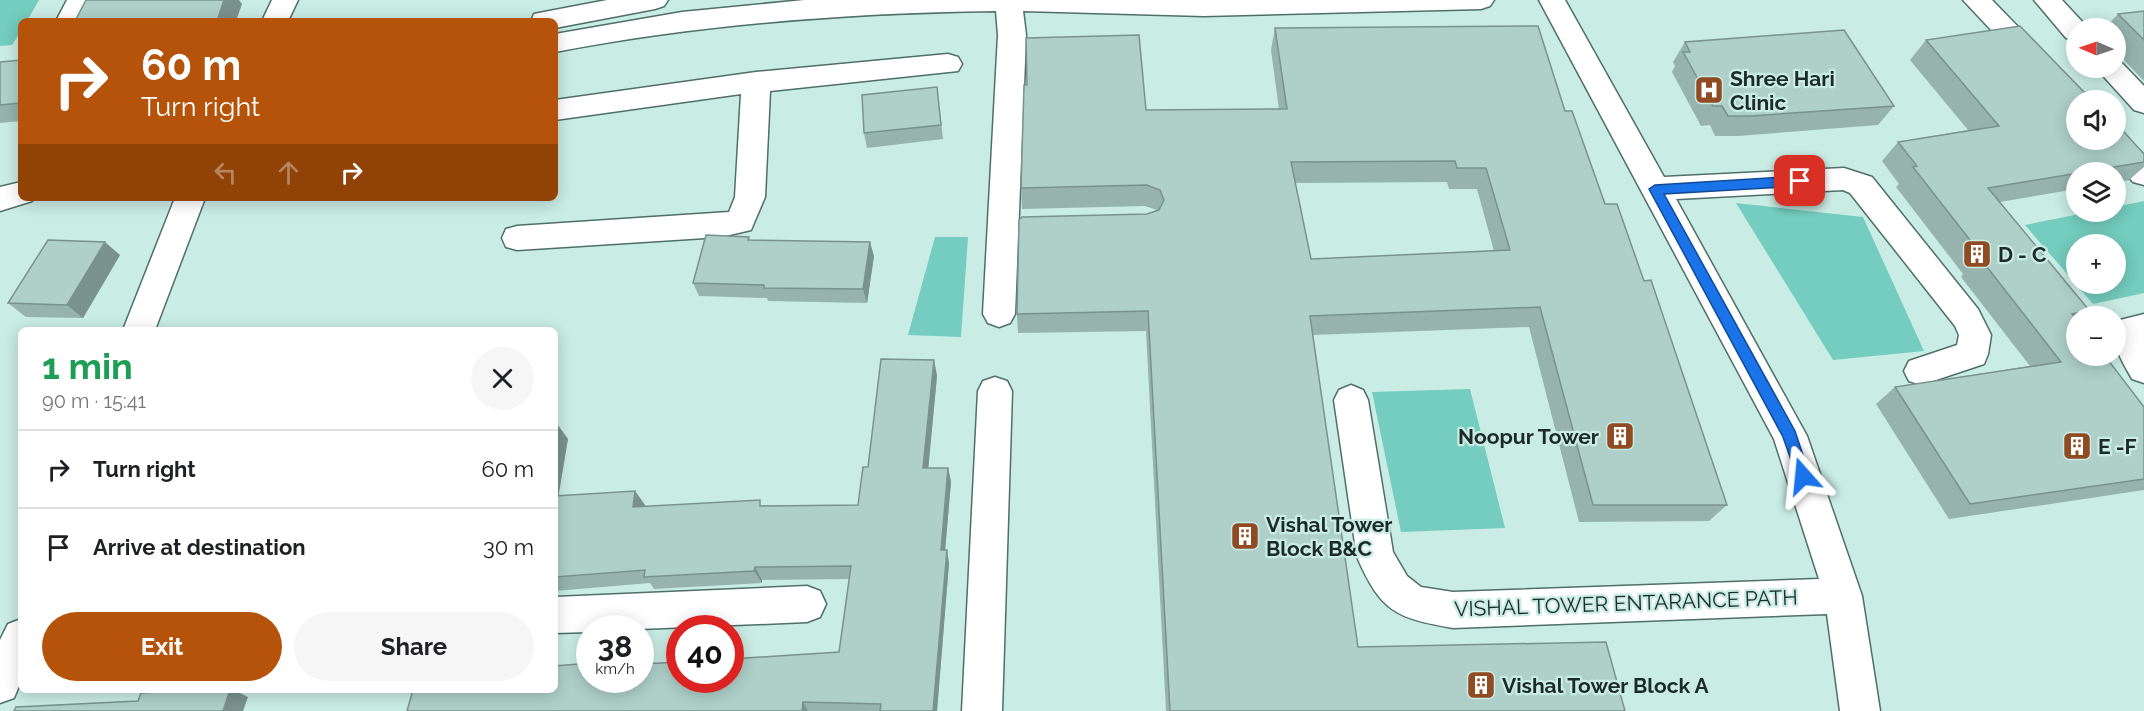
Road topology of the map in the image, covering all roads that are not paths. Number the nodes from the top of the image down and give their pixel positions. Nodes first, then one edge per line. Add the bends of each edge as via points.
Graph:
1 (80, 0) edge
2 (285, 0) edge
3 (656, 0) edge
4 (1481, 0) edge
5 (1552, 0) edge
6 (1976, 0) edge
7 (2047, 0) edge
8 (1007, 1) edge
9 (71, 18) edge
10 (276, 18) edge
11 (558, 18) edge
12 (2066, 20) edge
13 (558, 42) edge
14 (948, 64) dead end
15 (2120, 78) edge
16 (756, 82) junction
17 (2066, 93) edge
18 (2144, 103) edge
19 (558, 110) edge
20 (2121, 150) edge
21 (2144, 174) edge
22 (1655, 189) junction
23 (18, 194) edge
24 (0, 199) edge
25 (189, 201) edge
26 (517, 238) dead end
27 (999, 314) dead end
28 (141, 327) edge
29 (2144, 327) edge
30 (2144, 369) edge
31 (1921, 371) dead end
32 (995, 391) dead end
33 (1351, 400) dead end
34 (1843, 597) junction
35 (807, 604) dead end
36 (558, 615) edge
37 (18, 644) edge
38 (0, 684) edge
39 (982, 711) edge
40 (1860, 711) edge

1 - 9 street
2 - 10 street
3 - 11 street
4 - 8 street via 1160,8
5 - 22 street
6 - 17 street
7 - 12 street
8 - 13 street via 719,15
8 - 27 street via 1012,35 1015,223
14 - 16 street
15 - 18 street
16 - 19 street
16 - 26 street via 750,197 740,222
20 - 21 street
22 - 31 street via 1844,179 1861,185 1967,318 1975,335 1972,354
22 - 34 street via 1790,436
23 - 24 street
25 - 28 street
29 - 30 street via 2132,330 2128,343
32 - 39 street
33 - 34 street, VISHAL TOWER ENTARANCE PATH via 1375,556 1394,588 1413,603 1453,610
34 - 40 street
35 - 36 street
37 - 38 street

